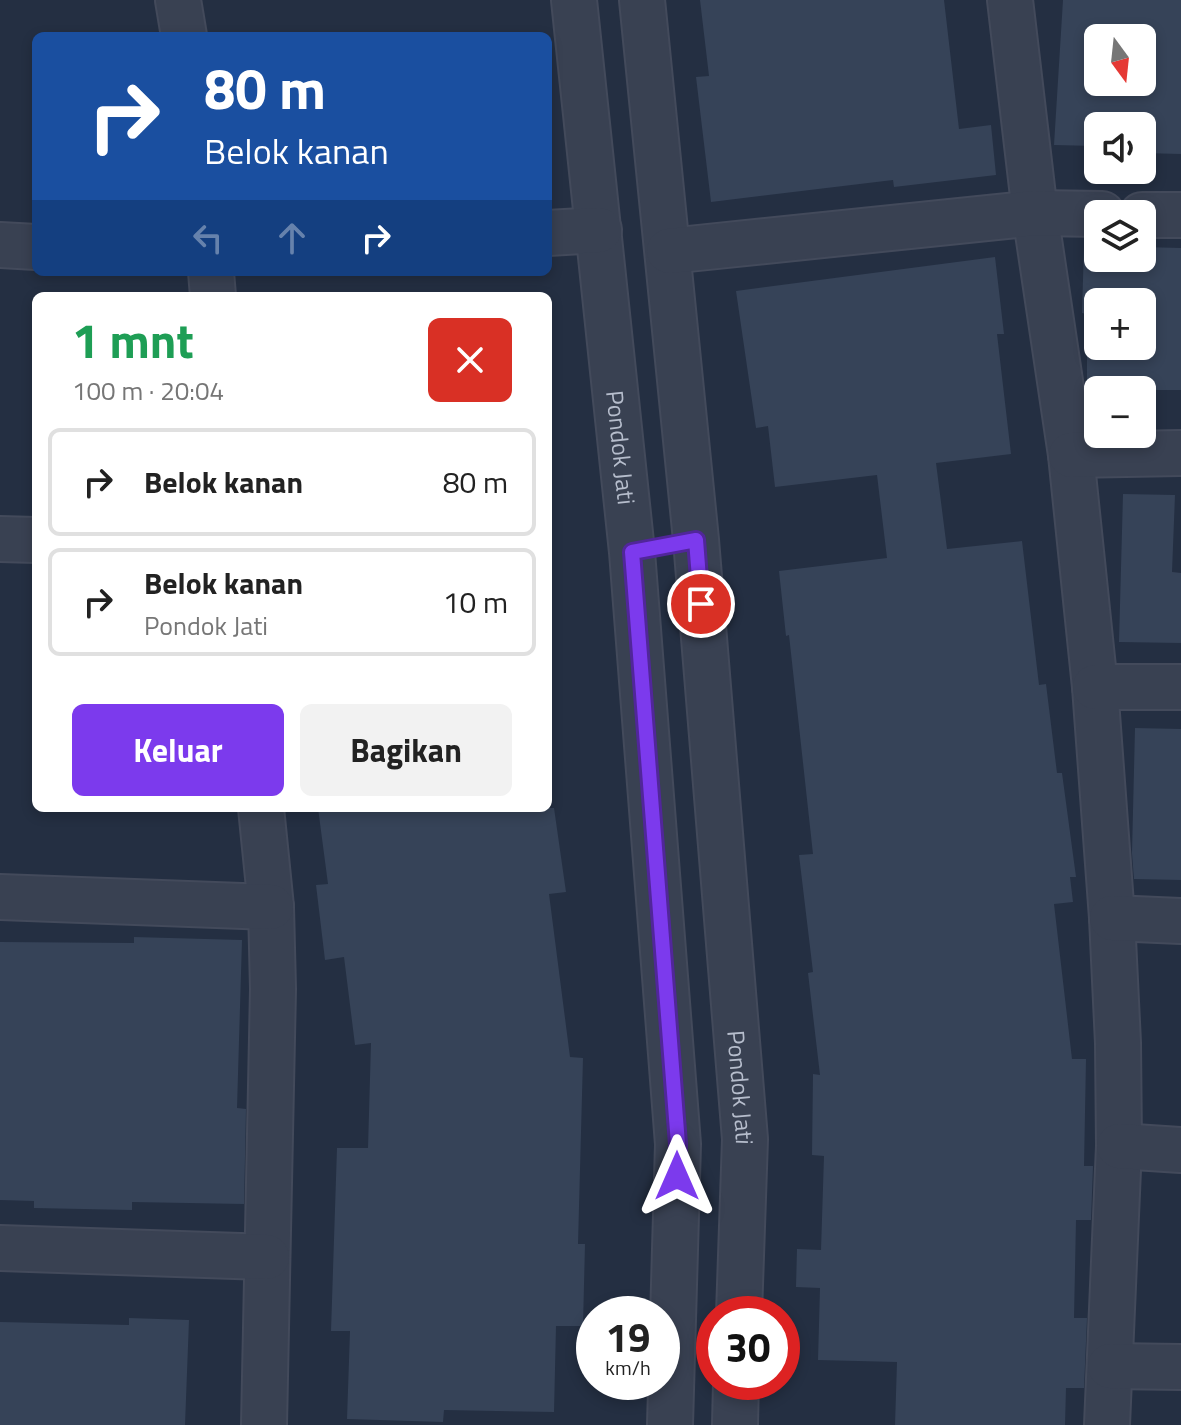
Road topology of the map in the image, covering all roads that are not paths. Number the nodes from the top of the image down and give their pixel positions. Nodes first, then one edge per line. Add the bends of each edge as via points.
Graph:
1 (178, 0) edge
2 (574, 0) edge
3 (642, 0) edge
4 (1010, 0) edge
5 (183, 32) edge
6 (1035, 213) junction
7 (1084, 214) edge
8 (1156, 215) edge
9 (1181, 215) edge
10 (599, 230) junction
11 (552, 233) edge
12 (0, 245) edge
13 (32, 247) edge
14 (669, 251) junction
15 (1181, 453) edge
16 (1071, 455) junction
17 (0, 539) edge
18 (32, 540) edge
19 (696, 540) junction
20 (632, 552) junction
21 (1095, 687) junction
22 (1181, 687) edge
23 (261, 812) edge
24 (0, 897) edge
25 (271, 907) junction
26 (1112, 918) junction
27 (1181, 921) edge
28 (1119, 1146) junction
29 (1181, 1150) edge
30 (0, 1248) edge
31 (267, 1257) junction
32 (740, 1296) edge
33 (1110, 1366) junction
34 (1181, 1367) edge
35 (736, 1400) edge
36 (264, 1425) edge
37 (670, 1425) edge
38 (735, 1425) edge
39 (1107, 1425) edge

1 - 5 street
2 - 10 street, Pondok Jati
3 - 14 street, Pondok Jati
4 - 6 street
6 - 7 street
6 - 14 street
6 - 16 street
8 - 9 street
10 - 11 street
10 - 20 street, Pondok Jati
12 - 13 street
14 - 19 street, Pondok Jati
15 - 16 street
16 - 21 street
17 - 18 street
19 - 20 street
19 - 32 street, Pondok Jati via 745,1139
20 - 37 street, Pondok Jati via 678,1144
21 - 22 street
21 - 26 street
23 - 25 street
24 - 25 street
25 - 31 street
26 - 27 street
26 - 28 street
28 - 29 street
28 - 33 street
30 - 31 street
31 - 36 street
33 - 34 street
33 - 39 street
35 - 38 street

